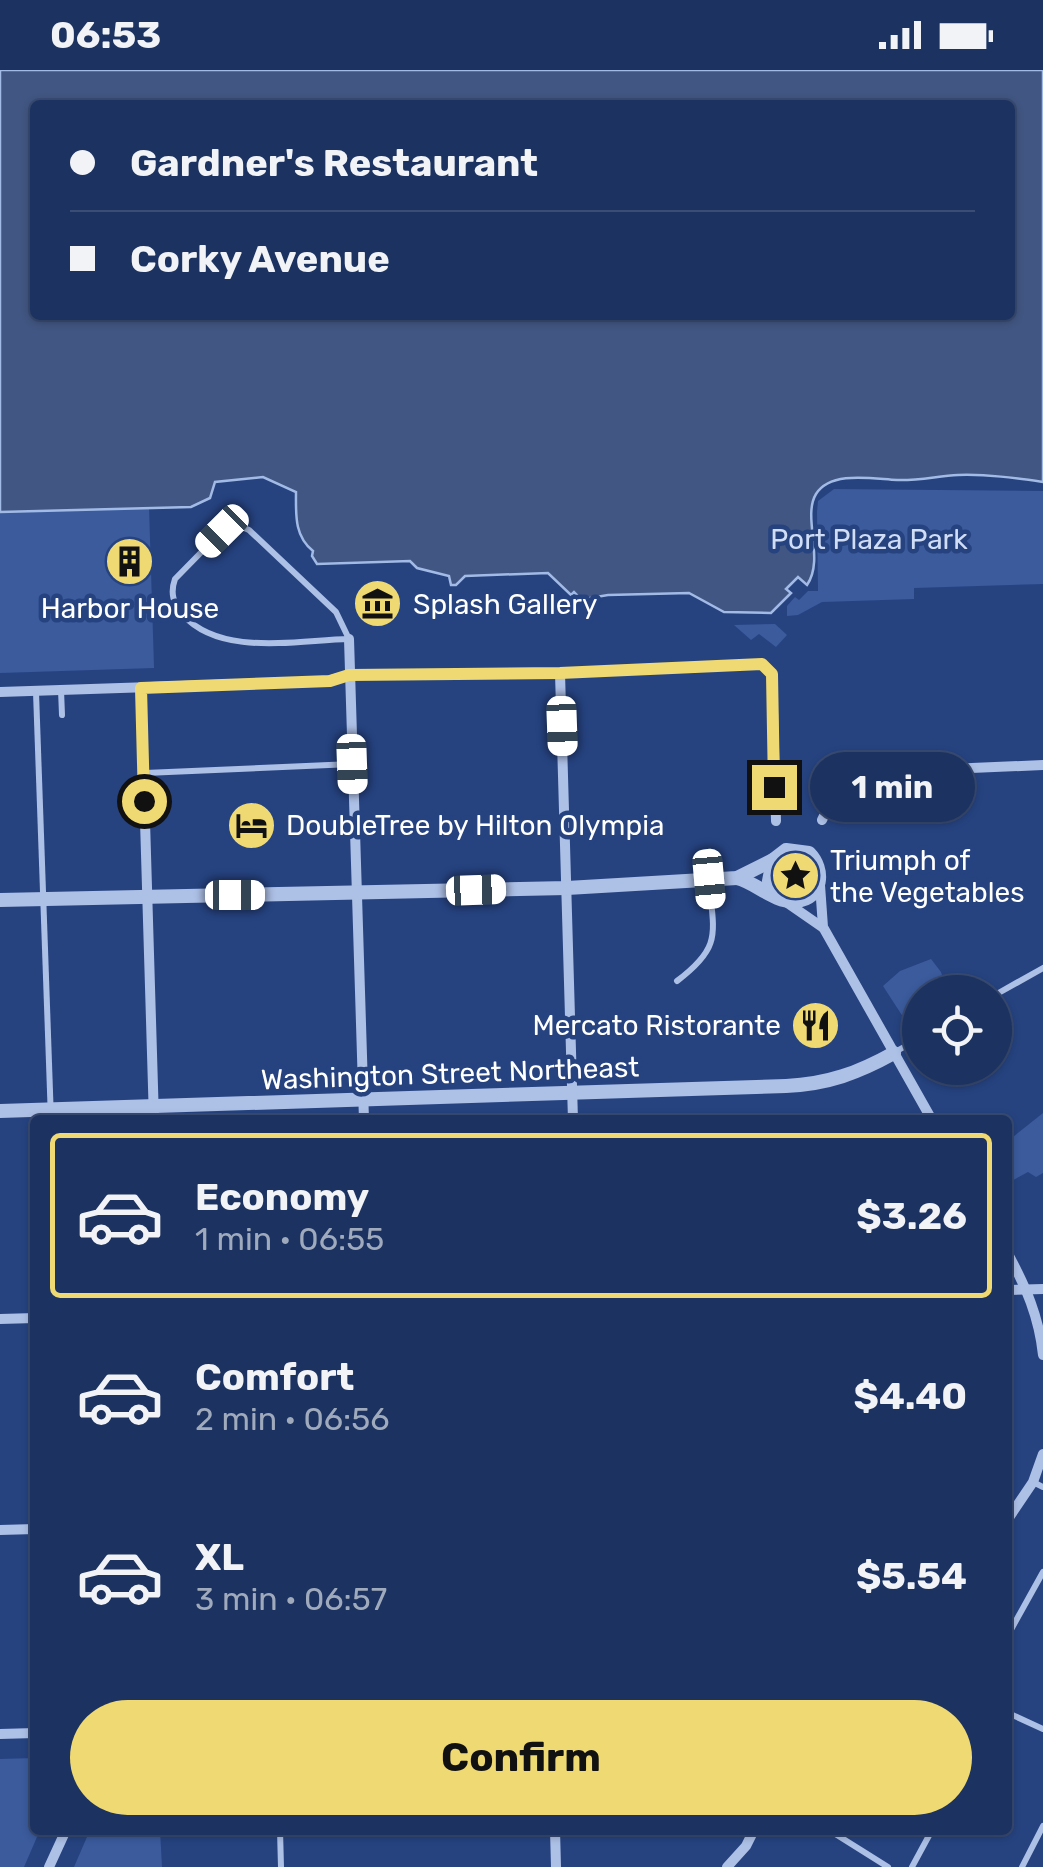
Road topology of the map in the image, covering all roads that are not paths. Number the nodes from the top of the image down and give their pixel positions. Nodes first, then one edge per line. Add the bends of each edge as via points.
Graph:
1 (349, 638) junction
2 (560, 673) junction
3 (349, 675) junction
4 (141, 688) junction
5 (36, 690) junction
6 (61, 690) junction
7 (0, 692) edge
8 (62, 716) dead end
9 (352, 764) junction
10 (1043, 765) edge
11 (143, 773) junction
12 (822, 820) dead end
13 (776, 821) dead end
14 (773, 860) junction
15 (737, 878) junction
16 (709, 879) junction
17 (820, 880) junction
18 (567, 888) junction
19 (357, 894) junction
20 (148, 896) junction
21 (782, 898) junction
22 (44, 899) junction
23 (0, 900) edge
24 (823, 927) junction
25 (1043, 968) edge
26 (677, 981) dead end
27 (1012, 985) edge
28 (902, 1048) edge
29 (894, 1053) junction
30 (572, 1093) junction
31 (364, 1101) junction
32 (0, 1110) edge
33 (154, 1113) edge
34 (51, 1114) edge
35 (364, 1115) edge
36 (572, 1115) edge
37 (929, 1115) edge
38 (1012, 1262) edge
39 (1043, 1289) edge
40 (1012, 1290) edge
41 (1027, 1290) junction
42 (30, 1318) edge
43 (0, 1319) edge
44 (1043, 1355) edge
45 (1043, 1454) edge
46 (1038, 1484) edge
47 (1012, 1515) edge
48 (30, 1529) edge
49 (0, 1530) edge
50 (1043, 1572) edge
51 (1012, 1628) edge
52 (1012, 1715) edge
53 (1043, 1729) edge
54 (30, 1733) edge
55 (0, 1734) edge
56 (1043, 1826) edge
57 (64, 1835) edge
58 (280, 1835) edge
59 (555, 1835) edge
60 (752, 1835) edge
61 (837, 1835) edge
62 (929, 1835) edge
63 (49, 1867) edge
64 (281, 1867) edge
65 (556, 1867) edge
66 (727, 1867) edge
67 (888, 1867) edge
68 (912, 1867) edge
69 (1022, 1867) edge

1 - 1 lane via 222,640 182,613 173,600 175,579 222,531 243,526 336,612
1 - 3 street
2 - 3 street
2 - 13 street via 763,665 772,674
2 - 18 street
3 - 4 street
3 - 9 street
4 - 6 street
4 - 11 street
5 - 6 street
5 - 7 street
5 - 22 lane
6 - 8 lane
9 - 11 lane
9 - 19 street
10 - 12 street via 854,772 839,785
11 - 20 street
14 - 15 street
14 - 17 street via 786,850 802,850 818,865
14 - 21 street via 769,881
15 - 16 street
15 - 21 street
16 - 18 street
16 - 26 lane via 712,946
17 - 21 street via 809,897
17 - 24 street
18 - 19 street
18 - 30 street
19 - 20 street
19 - 31 street
20 - 22 street
20 - 33 street
21 - 24 street
22 - 23 street
22 - 34 lane
24 - 29 street
25 - 27 lane
28 - 29 lane
29 - 30 street, Washington Street Northeast via 820,1084
29 - 37 street
30 - 31 street, Washington Street Northeast
30 - 36 street
31 - 33 street, Washington Street Northeast
31 - 35 street
32 - 34 street, Washington Street Northeast
33 - 34 street, Washington Street Northeast
38 - 41 street
39 - 41 street
40 - 41 street
41 - 44 street
42 - 43 street
45 - 46 street
46 - 47 street
48 - 49 street
50 - 51 lane
52 - 53 lane
54 - 55 street
56 - 69 lane
57 - 63 street
58 - 64 lane
59 - 65 street
60 - 66 street
61 - 67 lane
62 - 68 lane

